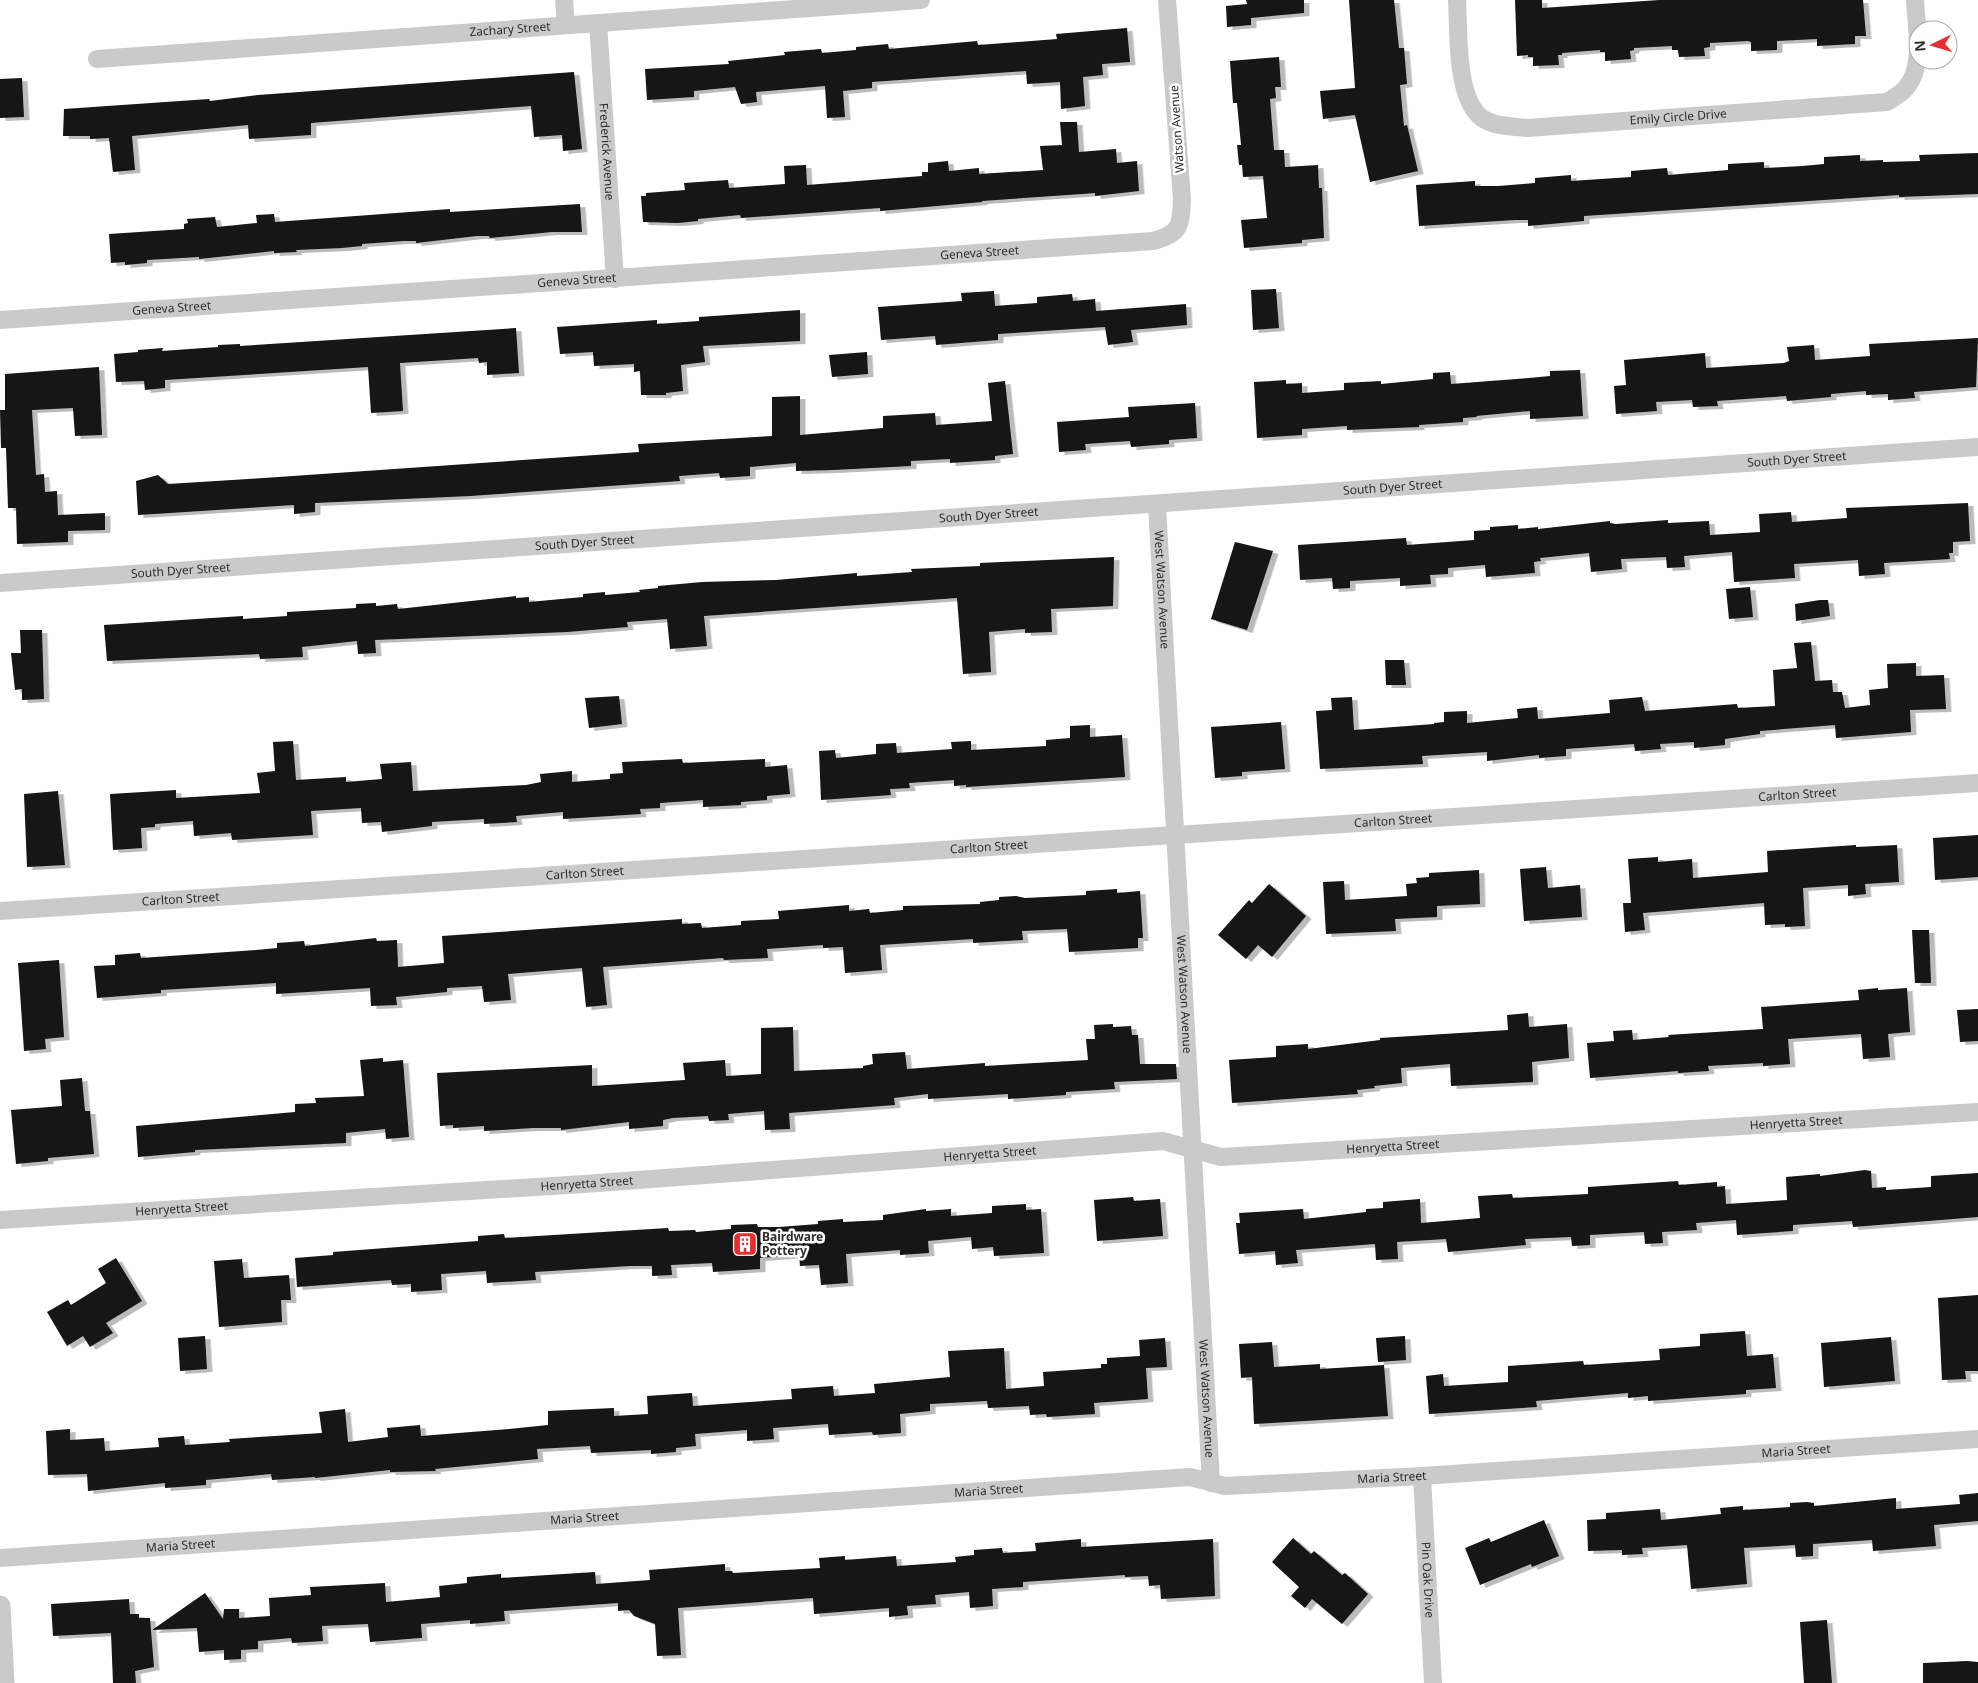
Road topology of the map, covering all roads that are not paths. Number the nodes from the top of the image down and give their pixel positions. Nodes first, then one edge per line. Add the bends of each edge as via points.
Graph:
1 (564, 0) edge
2 (922, 0) edge
3 (1167, 0) edge
4 (1457, 0) edge
5 (1915, 0) edge
6 (598, 23) junction
7 (566, 26) junction
8 (97, 59) dead end
9 (1153, 241) joint
10 (615, 279) junction
11 (0, 320) edge
12 (1978, 446) edge
13 (1157, 505) junction
14 (0, 583) edge
15 (1978, 783) edge
16 (1175, 834) junction
17 (0, 911) edge
18 (1978, 1112) edge
19 (1194, 1149) junction
20 (0, 1220) edge
21 (1978, 1438) edge
22 (1422, 1476) junction
23 (1211, 1483) junction
24 (0, 1558) edge
25 (0, 1606) edge
26 (4, 1683) edge
27 (1433, 1683) edge

1 - 7 street
2 - 6 street, Zachary Street
3 - 9 street, Watson Avenue via 1181,218 1177,230 1166,238
4 - 5 street, Emily Circle Drive via 1467,99 1482,118 1501,126 1527,128 1887,102 1906,88 1915,70 1918,49
6 - 7 street, Zachary Street
6 - 10 street, Frederick Avenue
7 - 8 street, Zachary Street
9 - 10 street, Geneva Street
10 - 11 street, Geneva Street
12 - 13 street, South Dyer Street
13 - 14 street, South Dyer Street
13 - 16 street, West Watson Avenue
15 - 16 street, Carlton Street
16 - 17 street, Carlton Street
16 - 19 street, West Watson Avenue
18 - 19 street, Henryetta Street via 1221,1157
19 - 20 street, Henryetta Street via 1163,1141 584,1184
19 - 23 street, West Watson Avenue
21 - 22 street, Maria Street
22 - 23 street, Maria Street via 1224,1486
22 - 27 street, Pin Oak Drive
23 - 24 street, Maria Street via 1190,1477
25 - 26 street

